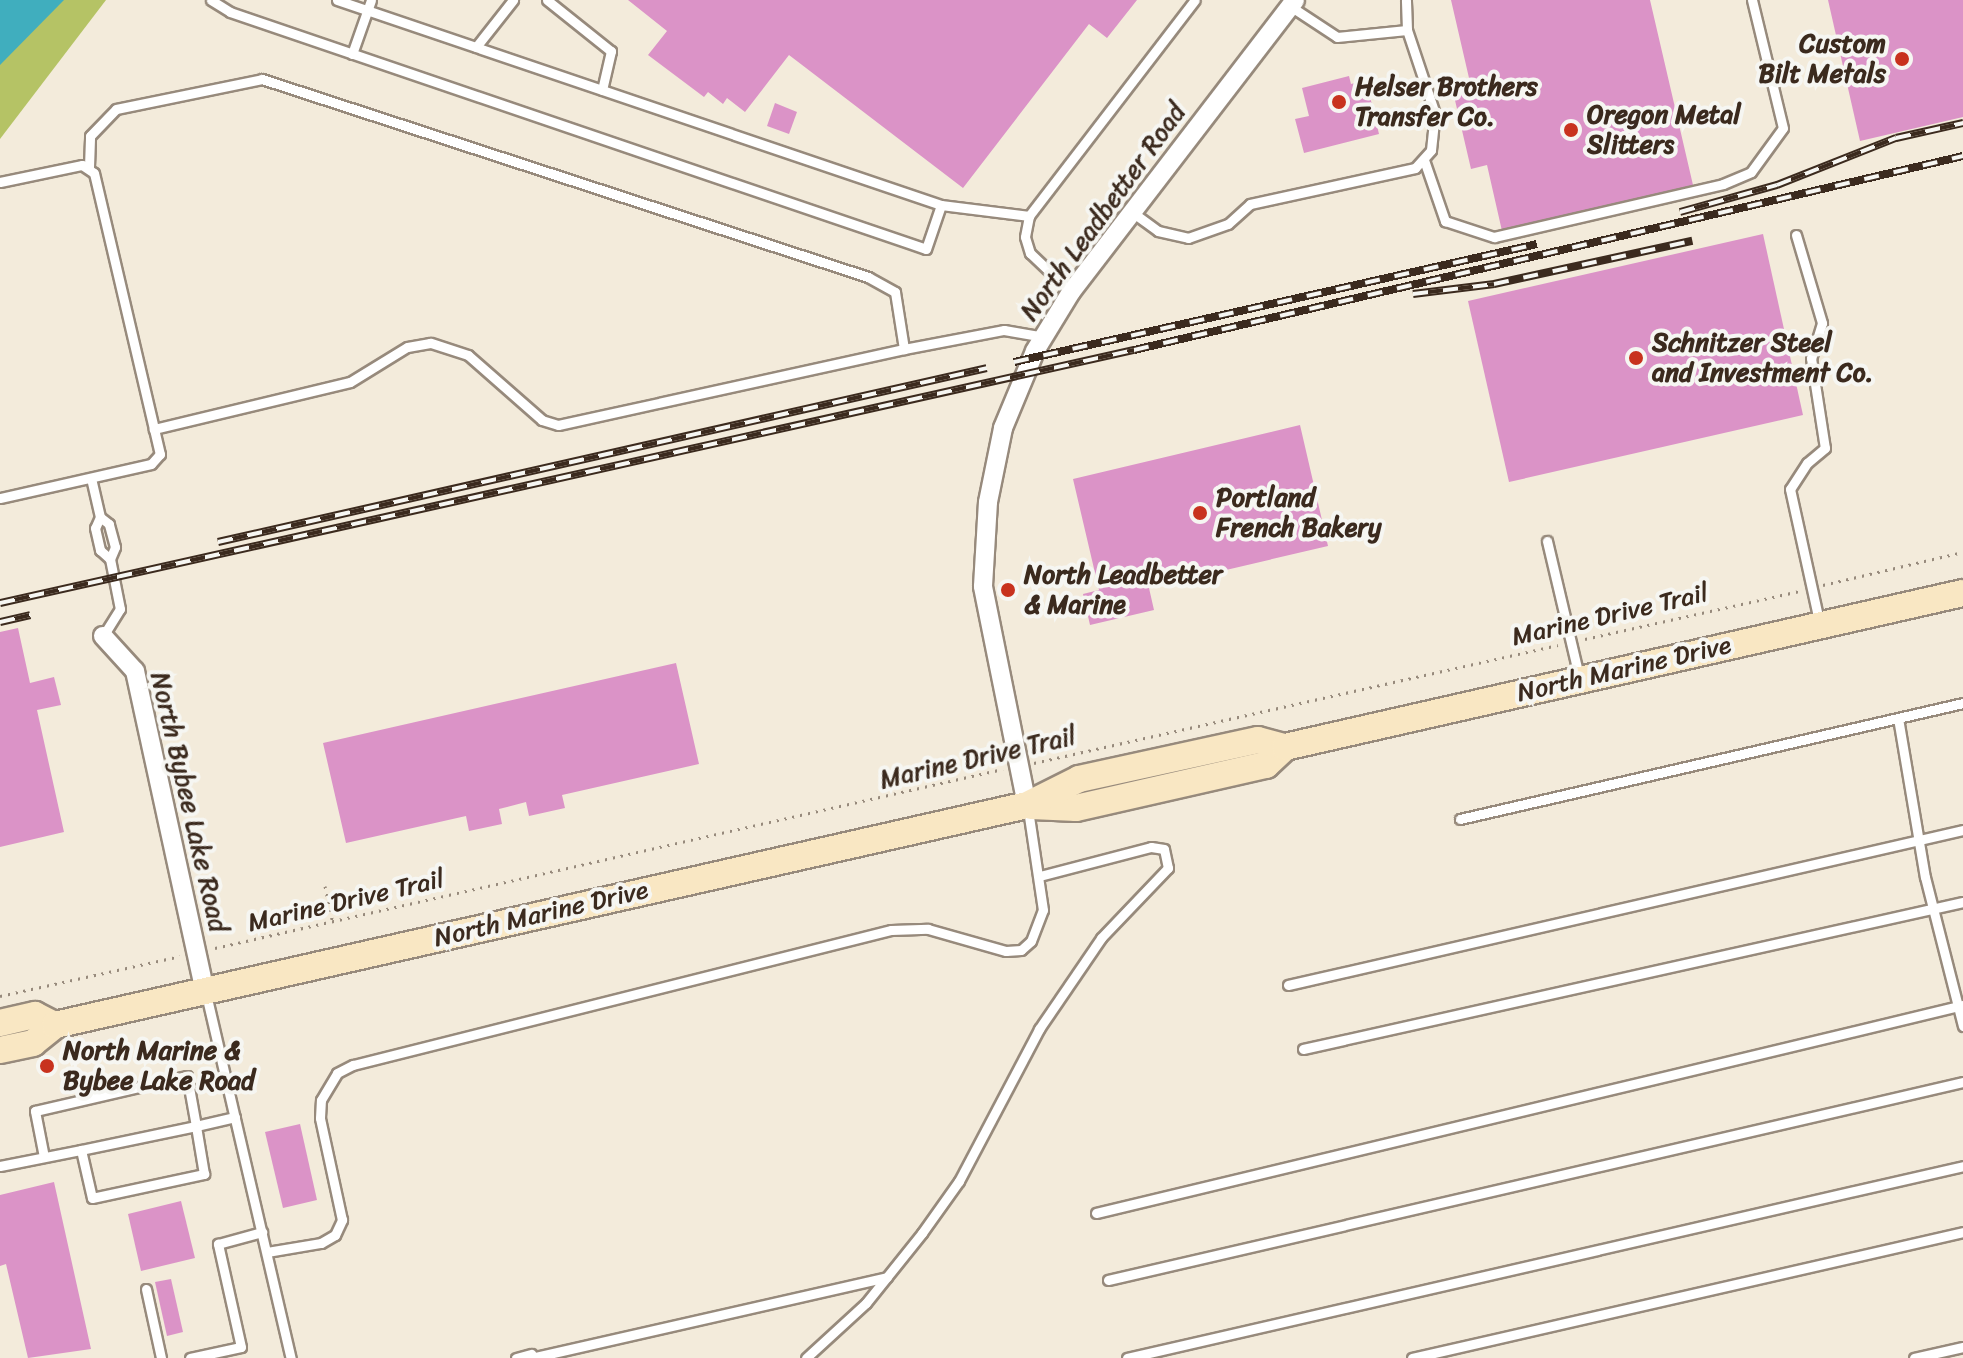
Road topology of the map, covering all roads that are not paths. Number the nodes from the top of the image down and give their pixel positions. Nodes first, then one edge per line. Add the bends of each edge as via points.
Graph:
1 (211, 0) edge
2 (337, 0) edge
3 (513, 0) edge
4 (547, 0) edge
5 (1195, 0) edge
6 (1406, 0) edge
7 (1752, 0) edge
8 (1292, 3) edge
9 (369, 5) edge
10 (1407, 30) junction
11 (476, 47) junction
12 (352, 54) junction
13 (602, 90) junction
14 (1424, 160) junction
15 (89, 167) junction
16 (0, 182) edge
17 (941, 205) junction
18 (1132, 212) junction
19 (1029, 216) junction
20 (1796, 235) dead end
21 (1071, 292) junction
22 (1044, 337) junction
23 (904, 349) junction
24 (154, 429) junction
25 (91, 478) junction
26 (0, 498) edge
27 (1547, 541) dead end
28 (1963, 593) edge
29 (1820, 625) junction
30 (103, 636) joint
31 (1580, 679) junction
32 (1963, 703) edge
33 (1898, 718) junction
34 (1027, 805) junction
35 (1460, 819) dead end
36 (1963, 830) edge
37 (1919, 841) junction
38 (1040, 876) junction
39 (1963, 902) edge
40 (1934, 908) junction
41 (1288, 985) dead end
42 (205, 991) junction
43 (1960, 1006) edge
44 (0, 1023) edge
45 (55, 1025) junction
46 (1963, 1026) edge
47 (1303, 1049) dead end
48 (0, 1050) edge
49 (1963, 1082) edge
50 (235, 1117) junction
51 (196, 1126) junction
52 (81, 1150) junction
53 (44, 1157) junction
54 (0, 1166) edge
55 (1963, 1166) edge
56 (1096, 1213) dead end
57 (262, 1232) junction
58 (1963, 1232) edge
59 (267, 1252) junction
60 (887, 1277) junction
61 (1108, 1280) dead end
62 (146, 1289) dead end
63 (1963, 1347) edge
64 (531, 1356) edge
65 (161, 1358) edge
66 (190, 1358) edge
67 (291, 1358) edge
68 (516, 1358) edge
69 (806, 1358) edge
70 (1127, 1358) edge
71 (1412, 1358) edge
72 (1914, 1358) edge

1 - 12 lane via 230,12
2 - 9 lane
3 - 11 lane
4 - 13 lane via 611,51
5 - 19 lane
6 - 10 lane
7 - 14 lane via 1783,128 1751,172 1723,184 1494,237 1445,221
8 - 10 lane via 1337,37
8 - 18 street, North Leadbetter Road
9 - 11 lane
9 - 12 lane
10 - 14 lane via 1435,114 1431,150
11 - 13 lane
12 - 17 lane via 926,249
13 - 17 lane
14 - 18 lane via 1407,173 1250,204 1228,224 1188,238 1158,231
15 - 16 lane
15 - 23 lane via 90,136 116,109 262,79 868,277 895,292
15 - 24 lane
17 - 19 lane
18 - 21 street, North Leadbetter Road
19 - 21 lane via 1025,237 1030,253
20 - 29 lane via 1822,323 1811,358 1825,448 1790,489
21 - 22 street, North Leadbetter Road
22 - 23 lane via 1004,330
22 - 34 street, North Leadbetter Road via 999,442 983,544 987,618
23 - 24 lane via 558,425 542,420 468,355 430,343 407,347 350,382
24 - 25 lane via 160,454 151,464
25 - 26 lane
25 - 30 lane via 100,517 109,524 115,547 110,559 120,609
27 - 31 lane
28 - 29 main road, North Marine Drive
29 - 31 main road, North Marine Drive
30 - 42 street, North Bybee Lake Road via 135,671
31 - 34 main road, North Marine Drive via 1285,747 1266,765 1076,808
32 - 33 lane
33 - 35 lane
33 - 37 lane
34 - 38 lane
34 - 42 main road, North Marine Drive
36 - 37 lane
37 - 40 lane
37 - 41 lane
38 - 59 lane via 1043,910 1031,941 1021,950 1006,951 928,929 891,930 353,1065 337,1073 321,1100 342,1220 335,1235 321,1243
38 - 60 lane via 1151,847 1164,849 1168,868 1101,938 1039,1029 959,1181
39 - 40 lane
40 - 43 lane
40 - 47 lane
42 - 45 main road, North Marine Drive
42 - 50 lane
43 - 46 lane
43 - 56 lane
44 - 45 main road, North Marine Drive via 35,1015
45 - 48 main road, North Marine Drive via 33,1043
49 - 61 lane
50 - 51 lane
50 - 57 lane
51 - 52 lane
51 - 52 lane via 204,1174 92,1198
51 - 53 lane via 187,1076 35,1111
52 - 53 lane
53 - 54 lane
55 - 70 lane
57 - 59 lane
57 - 66 lane via 218,1244 241,1347
58 - 71 lane
59 - 67 lane
60 - 64 lane
60 - 69 lane
62 - 65 lane
63 - 72 lane
64 - 68 lane

